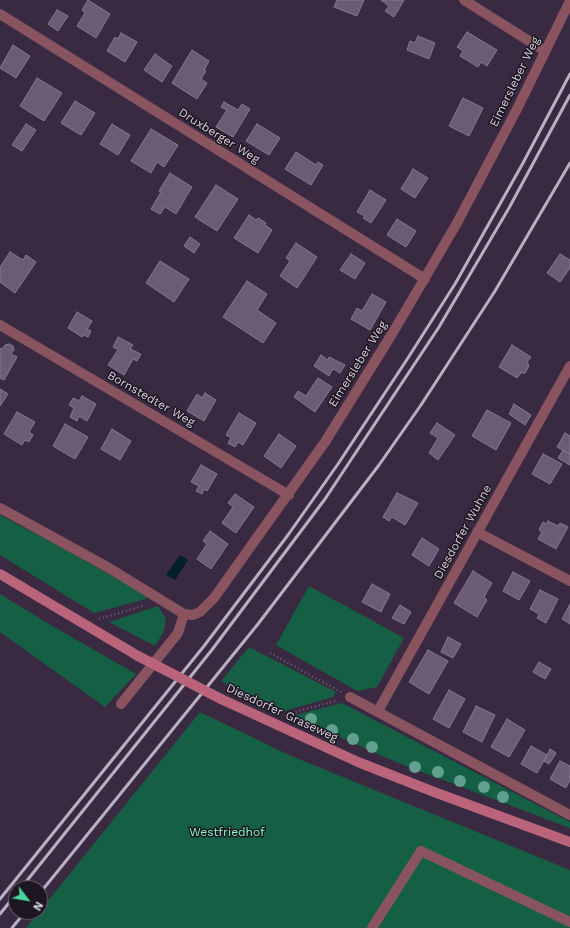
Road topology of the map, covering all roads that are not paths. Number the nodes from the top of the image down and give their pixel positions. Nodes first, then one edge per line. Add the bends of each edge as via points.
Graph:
1 (464, 0) edge
2 (570, 0) edge
3 (0, 14) edge
4 (545, 51) junction
5 (425, 279) junction
6 (0, 325) edge
7 (570, 366) edge
8 (289, 495) junction
9 (0, 508) edge
10 (477, 532) junction
11 (0, 574) edge
12 (570, 581) edge
13 (184, 614) junction
14 (350, 697) road end
15 (121, 704) dead end
16 (378, 711) junction
17 (570, 815) edge
18 (570, 842) edge
19 (570, 922) edge
20 (372, 928) edge

1 - 4 street
2 - 4 street, Eimersleber Weg
3 - 5 street, Druxberger Weg
4 - 5 street, Eimersleber Weg via 472,195
5 - 8 street, Eimersleber Weg via 325,442
6 - 8 street, Bornstedter Weg
7 - 10 street, Diesdorfer Wuhne
8 - 13 street, Eimersleber Weg via 208,605 196,613
9 - 13 street via 109,568
10 - 12 street
10 - 16 street, Diesdorfer Wuhne
11 - 18 main road, Diesdorfer Graseweg, bridge via 138,656 221,699 358,762
13 - 15 street via 178,633
14 - 16 street
16 - 17 street
19 - 20 street via 421,851

